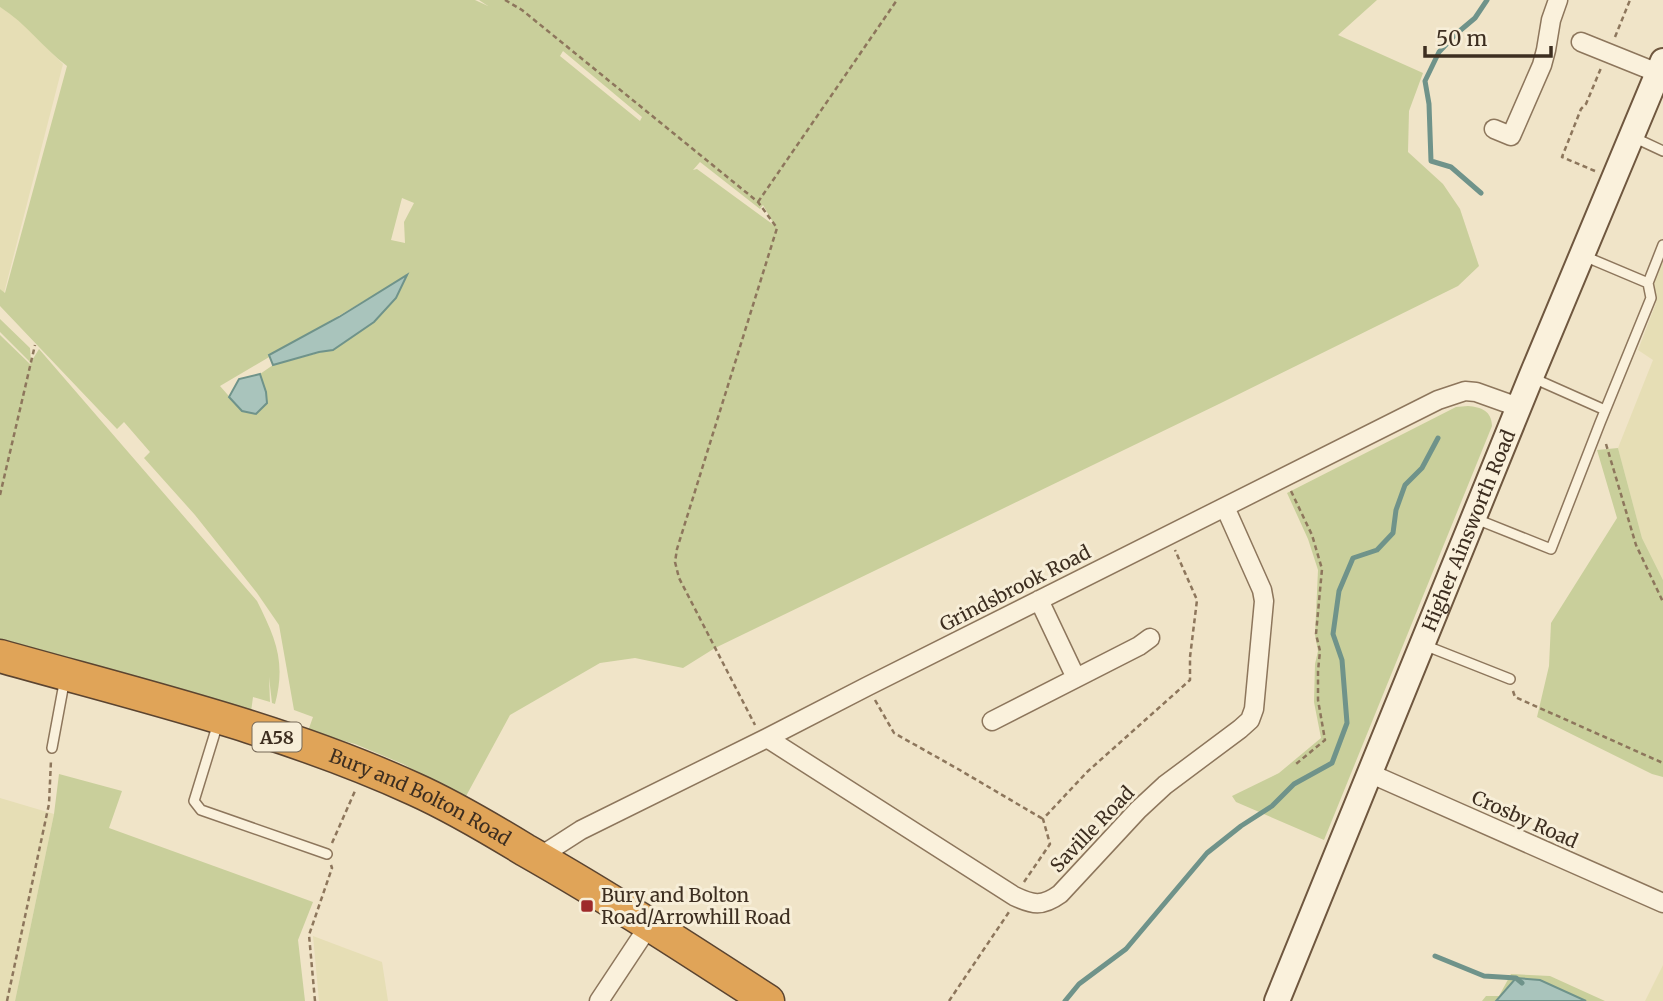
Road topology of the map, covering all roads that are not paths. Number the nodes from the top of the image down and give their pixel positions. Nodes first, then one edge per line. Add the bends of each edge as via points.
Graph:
1 (1558, 0) edge
2 (1581, 42) dead end
3 (1661, 67) edge
4 (1494, 130) dead end
5 (1632, 136) junction
6 (1663, 151) edge
7 (1663, 245) edge
8 (1582, 256) junction
9 (1648, 283) junction
10 (1531, 377) junction
11 (1518, 407) junction
12 (1605, 410) junction
13 (1225, 507) junction
14 (1473, 518) junction
15 (1039, 600) junction
16 (1150, 638) dead end
17 (1421, 644) junction
18 (0, 656) edge
19 (65, 674) junction
20 (1076, 678) junction
21 (1510, 679) road end
22 (220, 718) junction
23 (992, 721) dead end
24 (765, 739) junction
25 (52, 748) road end
26 (1369, 773) junction
27 (327, 854) road end
28 (539, 857) junction
29 (1663, 903) edge
30 (650, 924) junction
31 (599, 1001) edge
32 (768, 1001) edge
33 (1276, 1001) edge

1 - 4 street via 1542,65 1511,136
2 - 3 street
3 - 5 main road, Higher Ainsworth Road
5 - 6 lane
5 - 8 main road, Higher Ainsworth Road
7 - 9 lane
8 - 9 lane
8 - 10 main road, Higher Ainsworth Road
9 - 12 lane via 1651,298
10 - 11 main road, Higher Ainsworth Road
10 - 12 lane
11 - 13 street, Grindsbrook Road via 1476,392 1455,394
11 - 14 main road, Higher Ainsworth Road
12 - 14 lane via 1551,549
13 - 15 street, Grindsbrook Road
13 - 24 street, Saville Road via 1264,601 1250,720 1165,785 1049,901 1038,904 1017,897
14 - 17 main road, Higher Ainsworth Road
15 - 20 street
15 - 24 street, Grindsbrook Road
16 - 20 street
17 - 21 lane
17 - 26 main road, Higher Ainsworth Road
18 - 19 highway, Bury and Bolton Road / A58
19 - 22 highway, Bury and Bolton Road / A58
19 - 25 lane
20 - 23 street
22 - 27 lane via 194,801 201,810
22 - 28 highway, Bury and Bolton Road / A58 via 414,789
24 - 28 street, Grindsbrook Road via 580,830
26 - 29 street, Crosby Road
26 - 33 main road, Higher Ainsworth Road
28 - 30 highway, Bury and Bolton Road / A58
30 - 31 street
30 - 32 highway, Bury and Bolton Road / A58

